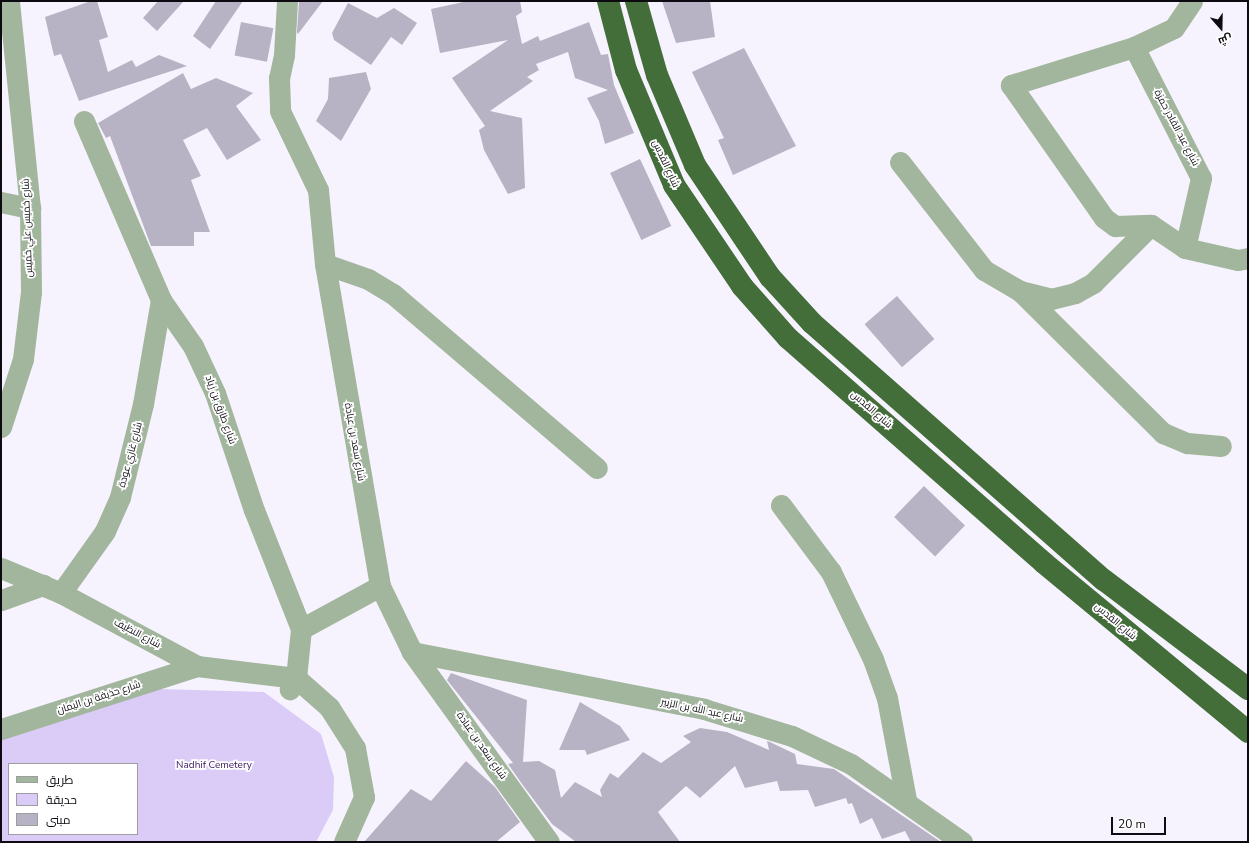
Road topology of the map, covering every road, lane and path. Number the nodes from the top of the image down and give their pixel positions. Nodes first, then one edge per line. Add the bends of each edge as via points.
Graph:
1 (9, 1) edge
2 (287, 1) edge
3 (608, 1) edge
4 (636, 1) edge
5 (1192, 1) edge
6 (1134, 47) junction
7 (84, 122) dead end
8 (900, 162) dead end
9 (1, 202) edge
10 (30, 208) junction
11 (1151, 225) junction
12 (1185, 248) junction
13 (1248, 258) edge
14 (325, 264) junction
15 (1020, 291) junction
16 (161, 300) junction
17 (1, 427) edge
18 (1221, 446) dead end
19 (597, 468) dead end
20 (781, 505) dead end
21 (1, 568) edge
22 (380, 586) junction
23 (52, 589) junction
24 (1, 600) edge
25 (301, 629) junction
26 (412, 652) junction
27 (197, 666) junction
28 (289, 681) junction
29 (1248, 689) edge
30 (1, 729) edge
31 (1248, 732) edge
32 (906, 800) junction
33 (344, 842) edge
34 (549, 842) edge
35 (962, 842) edge

1 - 10 street, شارع خميس علي خميس
2 - 14 street, شارع سعد بن عبادة via 284,55 278,78 280,112 318,190
3 - 31 highway, شارع القدس via 626,70 674,185 742,286 788,338 1044,563
4 - 29 highway via 657,75 695,165 770,277 812,323 1104,580
5 - 6 street via 1174,28
6 - 11 street via 1011,85 1104,218 1115,226
6 - 12 street, شارع عبد القادر حمزة via 1201,178
7 - 16 street, شارع طارق بن زياد
8 - 15 street via 984,270
9 - 10 street
10 - 17 street, شارع خميس علي خميس via 28,326 14,393
11 - 12 street
11 - 15 street via 1093,283 1075,293 1051,299
12 - 13 street via 1238,260
14 - 19 street via 368,279 393,294
14 - 22 street, شارع سعد بن عبادة
15 - 18 street via 1163,433 1187,443
16 - 23 street, شارع غازي عودة via 143,404 120,497 105,531
16 - 25 street, شارع طارق بن زياد via 205,369
20 - 32 street via 831,572 873,659 887,698
21 - 23 street, شارع النظيف
22 - 25 street
22 - 26 street, شارع سعد بن عبادة
23 - 24 street
23 - 27 street, شارع النظيف
25 - 28 street, شارع طارق بن زياد
26 - 32 street, شارع عبد الله بن الزبير via 741,718 821,748
26 - 34 street, شارع سعد بن عبادة
27 - 28 street, شارع النظيف
27 - 30 street, شارع حذيفة بن اليمان
28 - 33 street via 343,724 354,748 363,781 356,813
32 - 35 street, شارع عبد الله بن الزبير

